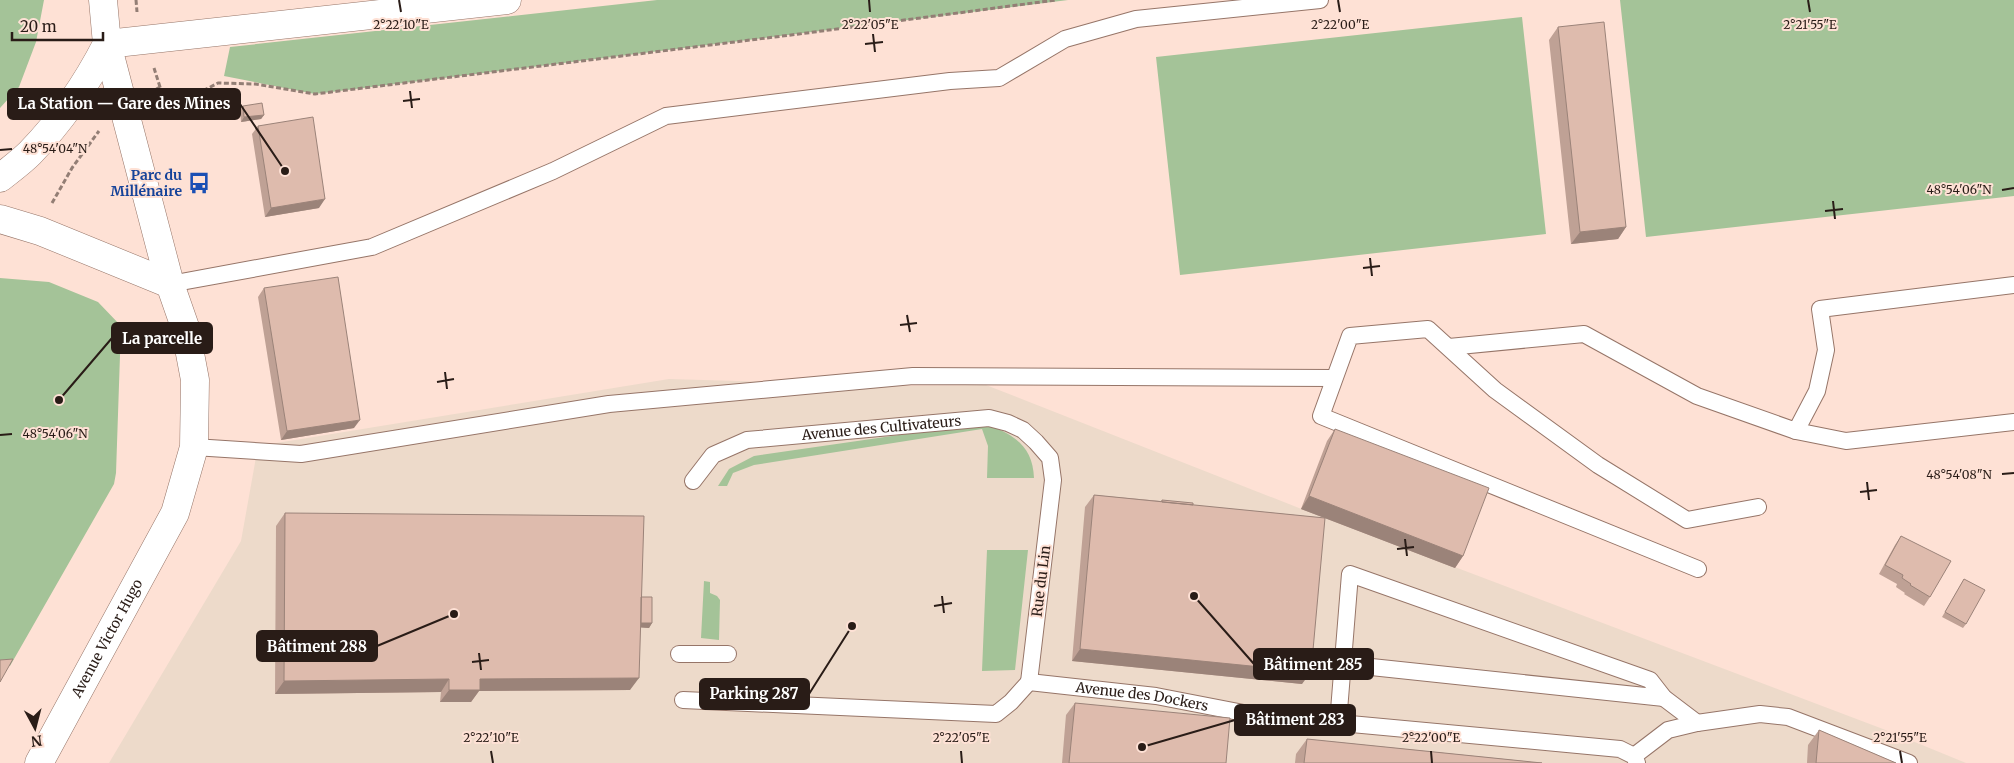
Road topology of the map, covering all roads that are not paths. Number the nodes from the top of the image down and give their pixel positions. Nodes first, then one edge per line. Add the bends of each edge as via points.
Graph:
1 (103, 0) edge
2 (507, 0) edge
3 (1320, 0) edge
4 (107, 44) junction
5 (0, 178) edge
6 (0, 219) edge
7 (170, 284) junction
8 (2014, 284) edge
9 (1449, 347) junction
10 (1334, 378) junction
11 (2014, 422) edge
12 (1796, 431) junction
13 (194, 448) junction
14 (1053, 480) joint
15 (693, 481) dead end
16 (1758, 507) dead end
17 (1698, 569) dead end
18 (679, 654) dead end
19 (728, 654) dead end
20 (1343, 664) junction
21 (1029, 682) junction
22 (1664, 698) junction
23 (683, 700) dead end
24 (1338, 723) junction
25 (1697, 723) junction
26 (1635, 759) edge
27 (39, 763) edge
28 (1909, 763) edge

1 - 4 main road, Avenue Victor Hugo
2 - 4 main road
3 - 7 lane via 1136,18 1065,38 999,78 950,81 666,116 554,171 372,247
4 - 5 main road via 70,106 29,154
4 - 7 main road, Avenue Victor Hugo
6 - 7 main road via 40,231
7 - 13 main road, Avenue Victor Hugo via 185,327 195,380
8 - 12 lane via 1820,309 1826,350 1817,391
9 - 10 lane via 1428,329 1350,336
9 - 12 lane via 1584,334 1697,396
9 - 16 lane via 1495,390 1598,465 1687,520
10 - 13 lane via 913,376 609,404 301,454
10 - 17 lane via 1321,416
11 - 12 lane via 1846,441
13 - 27 main road, Avenue Victor Hugo via 176,513
14 - 15 lane, Avenue des Cultivateurs via 1050,458 1036,442 1008,422 989,418 747,440 714,455
14 - 21 lane, Rue du Lin
18 - 19 lane
20 - 22 lane
20 - 22 lane via 1350,574 1650,680
20 - 24 lane
21 - 23 lane via 996,714
21 - 24 lane, Avenue des Dockers via 1156,696 1254,716
22 - 25 lane
24 - 26 lane, Avenue des Dockers via 1595,746 1620,750
25 - 26 lane via 1668,730
25 - 28 lane via 1760,714 1788,717

